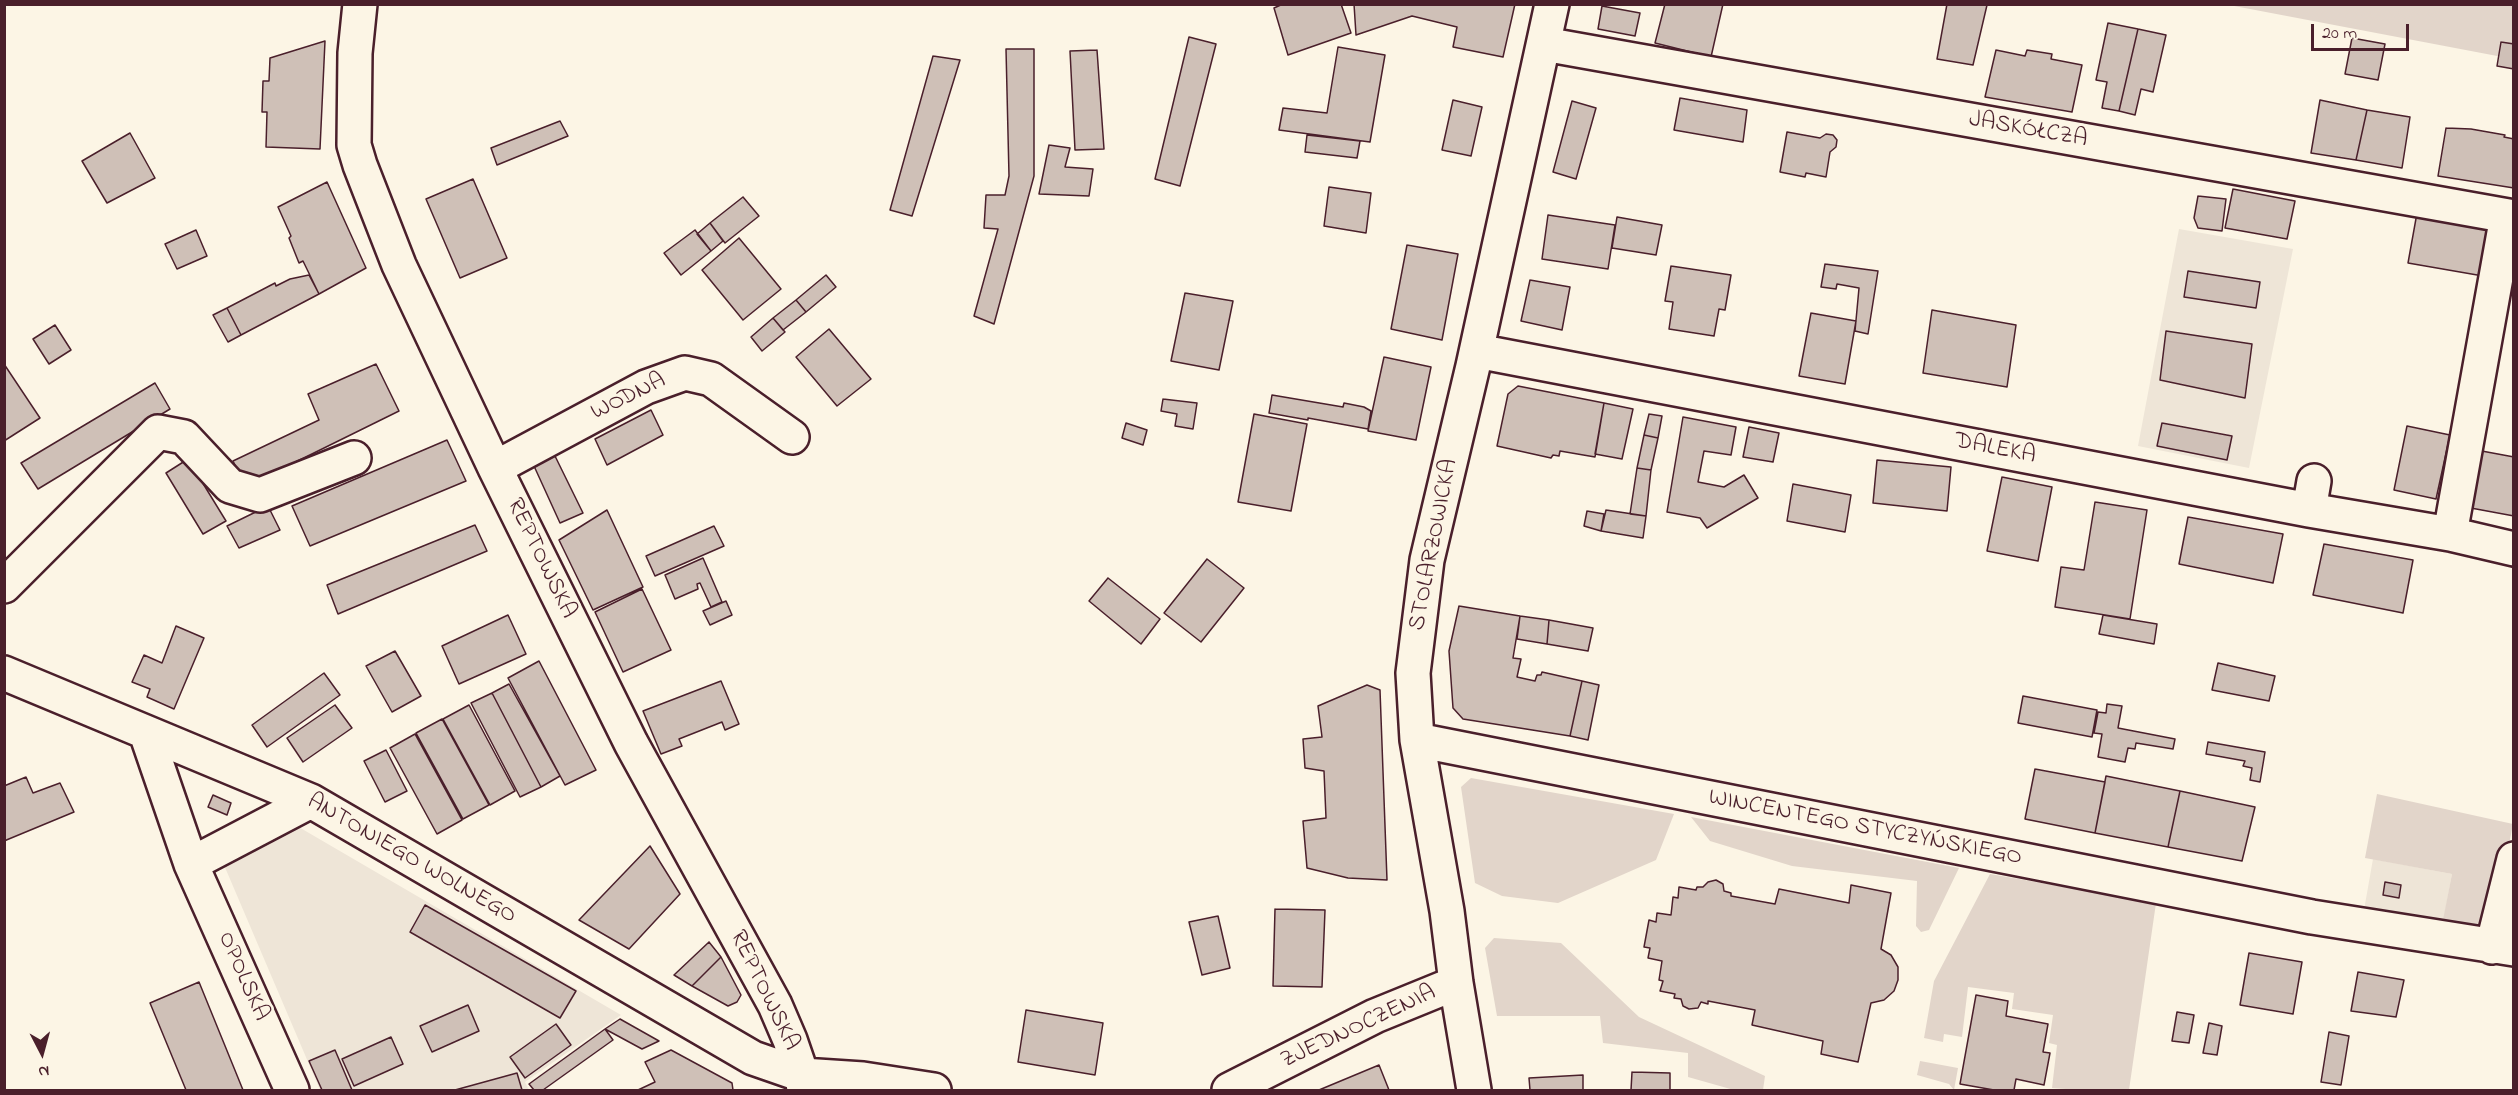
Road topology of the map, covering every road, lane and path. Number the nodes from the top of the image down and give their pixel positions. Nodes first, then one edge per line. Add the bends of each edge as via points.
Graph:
1 (360, 4) edge
2 (1552, 4) edge
3 (1544, 44) junction
4 (2511, 216) edge
5 (1477, 351) junction
6 (792, 436) dead end
7 (354, 458) dead end
8 (495, 468) junction
9 (2450, 534) junction
10 (2514, 549) edge
11 (4, 586) edge
12 (4, 673) edge
13 (146, 733) junction
14 (1418, 740) junction
15 (311, 801) junction
16 (2514, 859) edge
17 (191, 864) junction
18 (2503, 948) edge
19 (1456, 983) junction
20 (798, 1085) edge
21 (292, 1090) edge
22 (934, 1090) edge
23 (1229, 1090) edge
24 (1474, 1090) edge

1 - 8 street, REPTOWSKA via 354,145 399,265
2 - 3 street, STOLARZOWICKA
3 - 4 street, JASKÓŁCZA
3 - 5 street, STOLARZOWICKA
4 - 9 street
5 - 9 street, DALEKA via 2311,495
5 - 14 street, STOLARZOWICKA via 1427,560 1413,673
6 - 8 street, WODNA via 711,379 685,372 646,387
7 - 11 street via 260,495 230,486 183,436 158,432
8 - 20 street, REPTOWSKA via 631,743 775,1005
9 - 10 street, DALEKA
12 - 13 street, ANTONIEGO WOLNEGO
13 - 15 street, ANTONIEGO WOLNEGO
13 - 17 street, OPOLSKA
14 - 18 street, WINCENTEGO STYCZYŃSKIEGO via 2312,917
14 - 19 street, STOLARZOWICKA
15 - 17 street
15 - 20 street, ANTONIEGO WOLNEGO
16 - 18 street
17 - 21 street, OPOLSKA
19 - 23 street, ZJEDNOCZENIA via 1375,1016
19 - 24 street, STOLARZOWICKA
20 - 22 street via 863,1079

